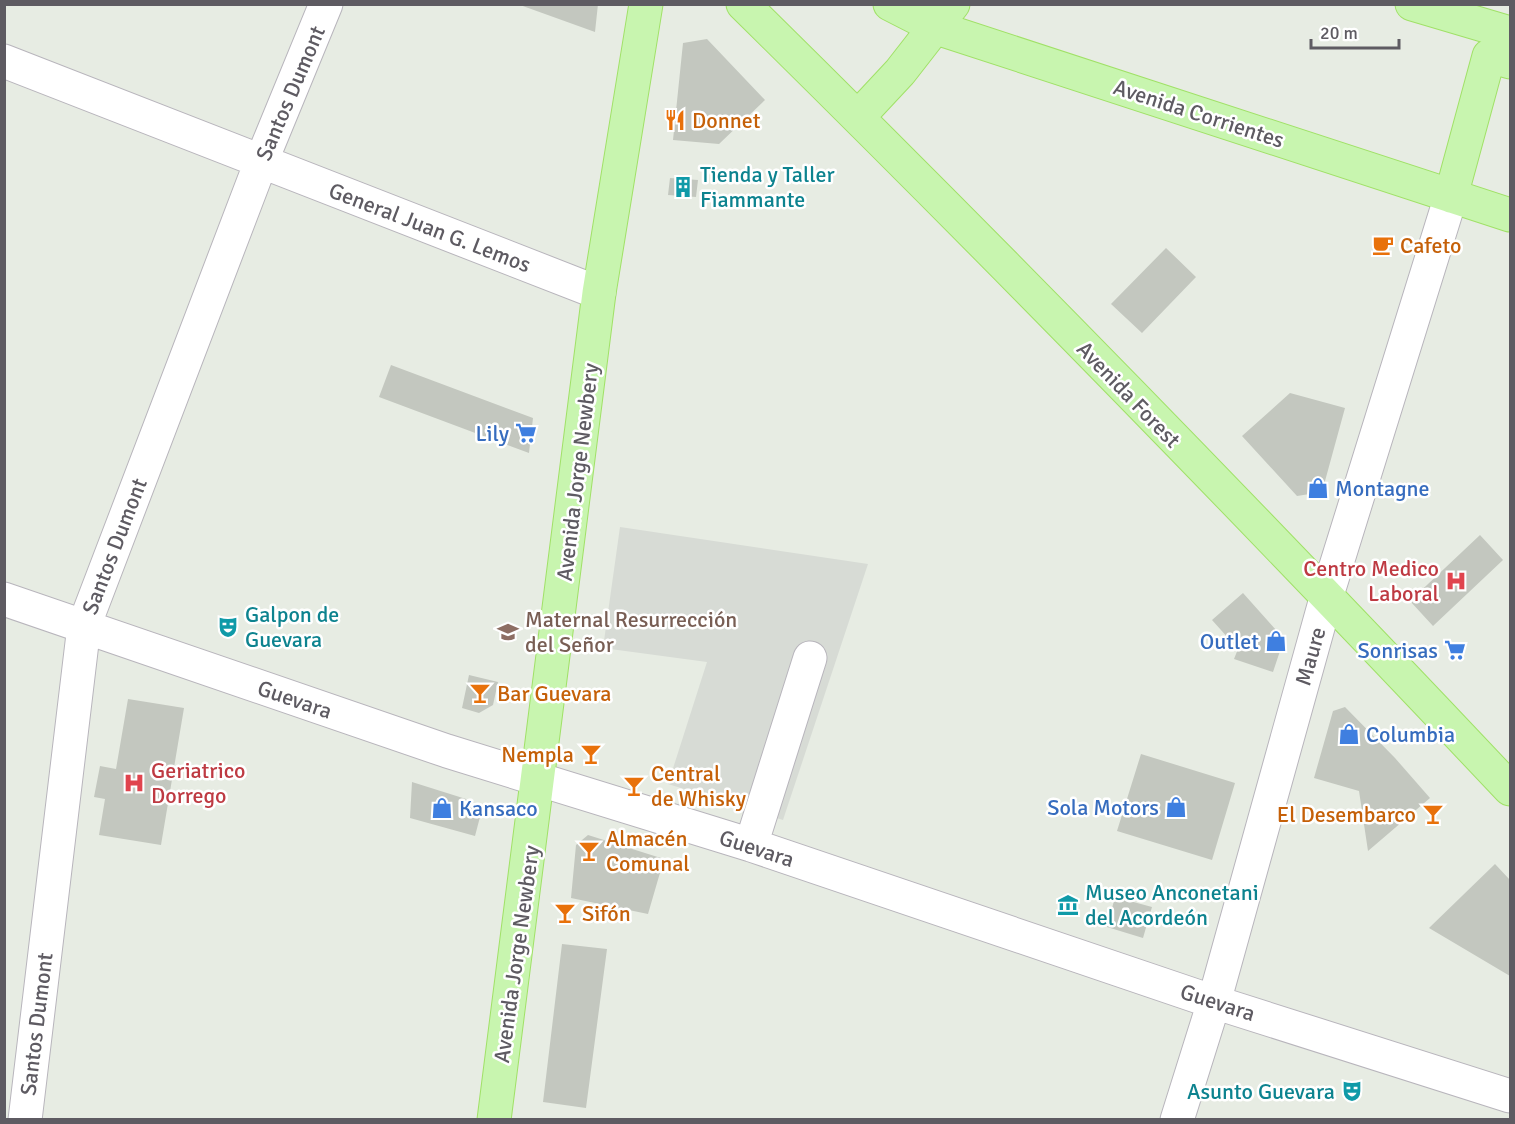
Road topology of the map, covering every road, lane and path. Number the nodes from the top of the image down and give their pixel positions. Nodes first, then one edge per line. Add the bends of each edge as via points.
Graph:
1 (326, 4) edge
2 (743, 4) edge
3 (890, 4) edge
4 (1412, 4) edge
5 (642, 6) edge
6 (945, 16) edge
7 (1510, 33) edge
8 (4, 61) edge
9 (1510, 62) edge
10 (858, 117) junction
11 (261, 162) junction
12 (1451, 196) junction
13 (1510, 215) edge
14 (599, 293) junction
15 (1327, 595) junction
16 (4, 598) edge
17 (84, 626) junction
18 (810, 658) dead end
19 (539, 780) junction
20 (1510, 789) edge
21 (751, 845) junction
22 (1214, 1002) junction
23 (1510, 1096) edge
24 (25, 1119) edge
25 (494, 1119) edge
26 (1177, 1119) edge

1 - 11 street, Santos Dumont
2 - 10 main road, Avenida Forest
3 - 6 main road, Avenida Corrientes
4 - 7 main road
5 - 14 main road, Avenida Jorge Newbery
6 - 10 main road
6 - 12 main road, Avenida Corrientes
8 - 11 street, General Juan G. Lemos
9 - 12 main road via 1489,56
10 - 15 main road, Avenida Forest
11 - 14 street, General Juan G. Lemos
11 - 17 street, Santos Dumont
12 - 13 main road, Avenida Corrientes
12 - 15 street, Maure
14 - 19 main road, Avenida Jorge Newbery
15 - 20 main road, Avenida Forest
15 - 22 street, Maure
16 - 17 street, Guevara
17 - 19 street, Guevara
17 - 24 street, Santos Dumont
18 - 21 street
19 - 21 street, Guevara
19 - 25 main road, Avenida Jorge Newbery
21 - 22 street, Guevara
22 - 23 street, Guevara
22 - 26 street, Maure

